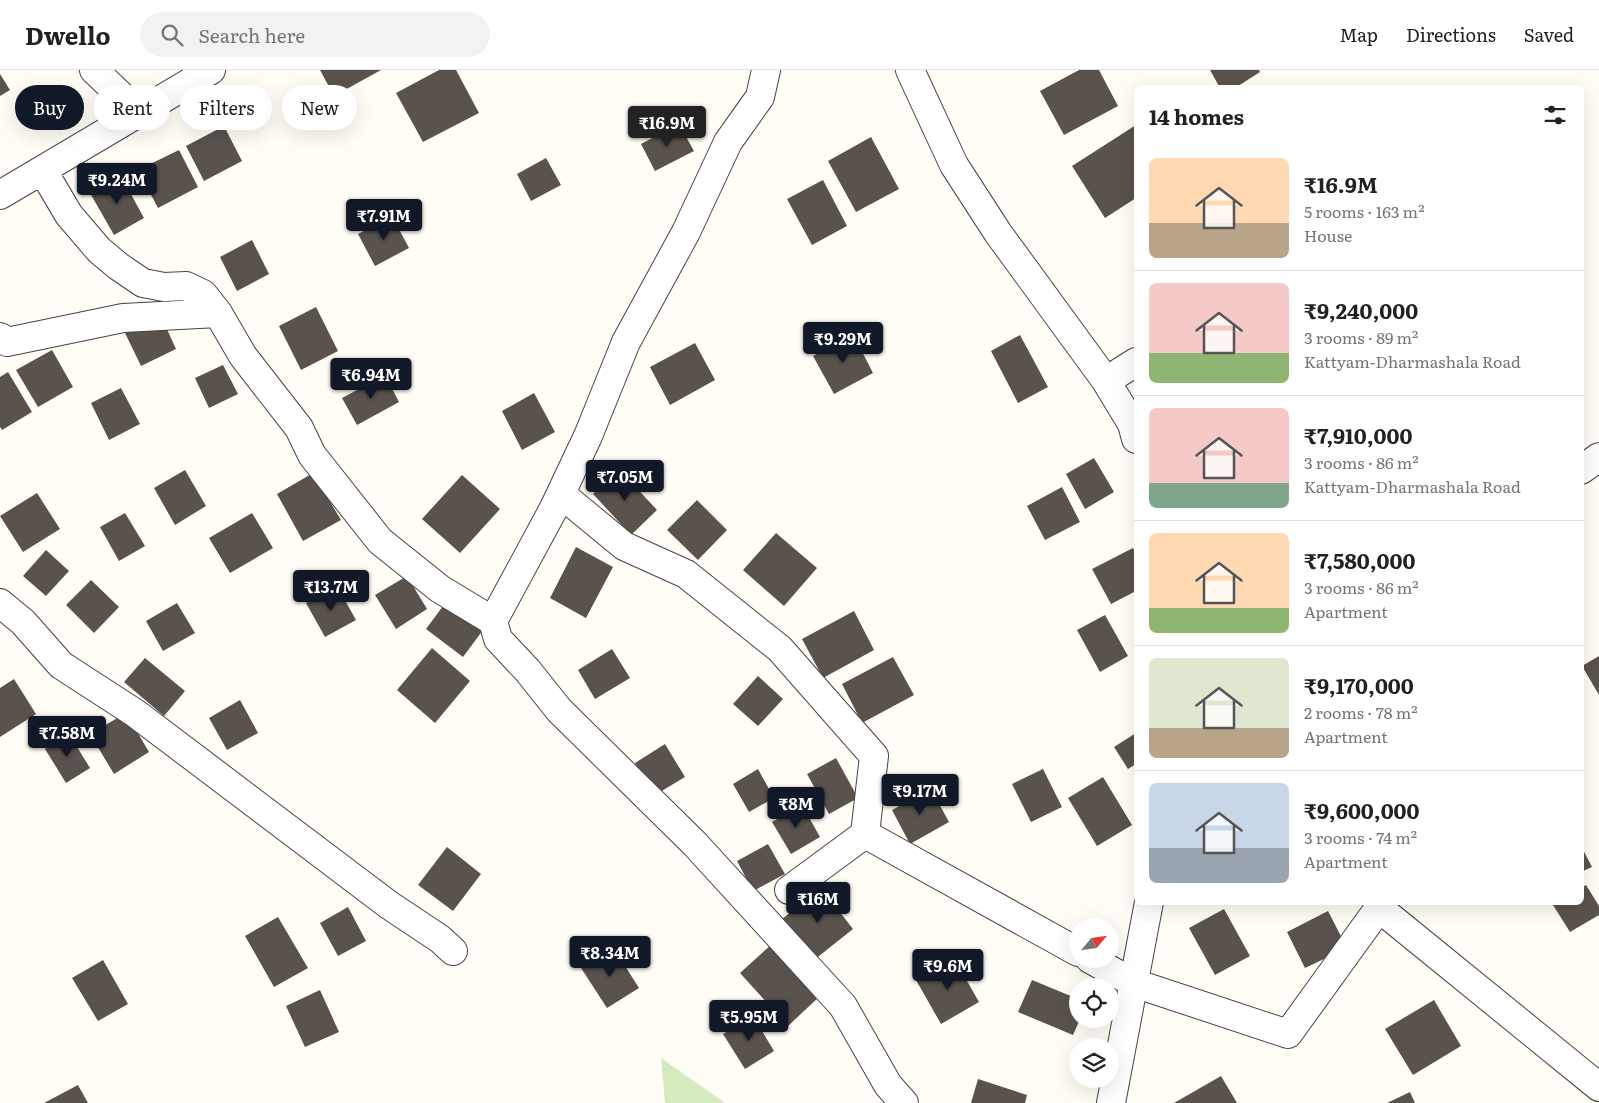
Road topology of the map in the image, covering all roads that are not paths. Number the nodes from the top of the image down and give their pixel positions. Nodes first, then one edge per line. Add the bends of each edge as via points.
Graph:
1 (94, 70) edge
2 (210, 70) edge
3 (766, 70) edge
4 (910, 70) edge
5 (110, 85) edge
6 (170, 94) edge
7 (110, 130) edge
8 (43, 170) junction
9 (0, 195) edge
10 (218, 313) junction
11 (0, 337) edge
12 (1134, 363) edge
13 (1106, 382) junction
14 (1134, 432) edge
15 (1599, 457) edge
16 (1584, 468) edge
17 (561, 494) junction
18 (0, 603) edge
19 (492, 621) junction
20 (865, 834) junction
21 (789, 890) dead end
22 (1148, 905) edge
23 (1380, 905) edge
24 (1069, 947) edge
25 (453, 951) dead end
26 (1106, 968) edge
27 (1134, 983) junction
28 (1599, 1087) edge
29 (904, 1103) edge
30 (1111, 1103) edge

1 - 5 street
2 - 6 street
3 - 17 street via 760,96 728,142 686,232 626,342
4 - 13 street via 954,165 998,233
7 - 8 street
8 - 9 street
8 - 10 street via 69,215 99,250 143,283 164,287 186,286 203,294
10 - 11 street via 123,318 8,342
10 - 19 street via 244,356 299,428 312,455 380,541 440,589
12 - 13 street
13 - 14 street
15 - 16 street
17 - 19 street
17 - 20 street via 624,546 686,574 780,649 874,756
18 - 25 street via 23,622 61,665 136,713
19 - 29 street via 498,639 559,710 696,844 843,1006 888,1084
20 - 21 street
20 - 24 street
22 - 27 street
23 - 27 street via 1288,1034
23 - 28 street
26 - 27 street
27 - 30 street

